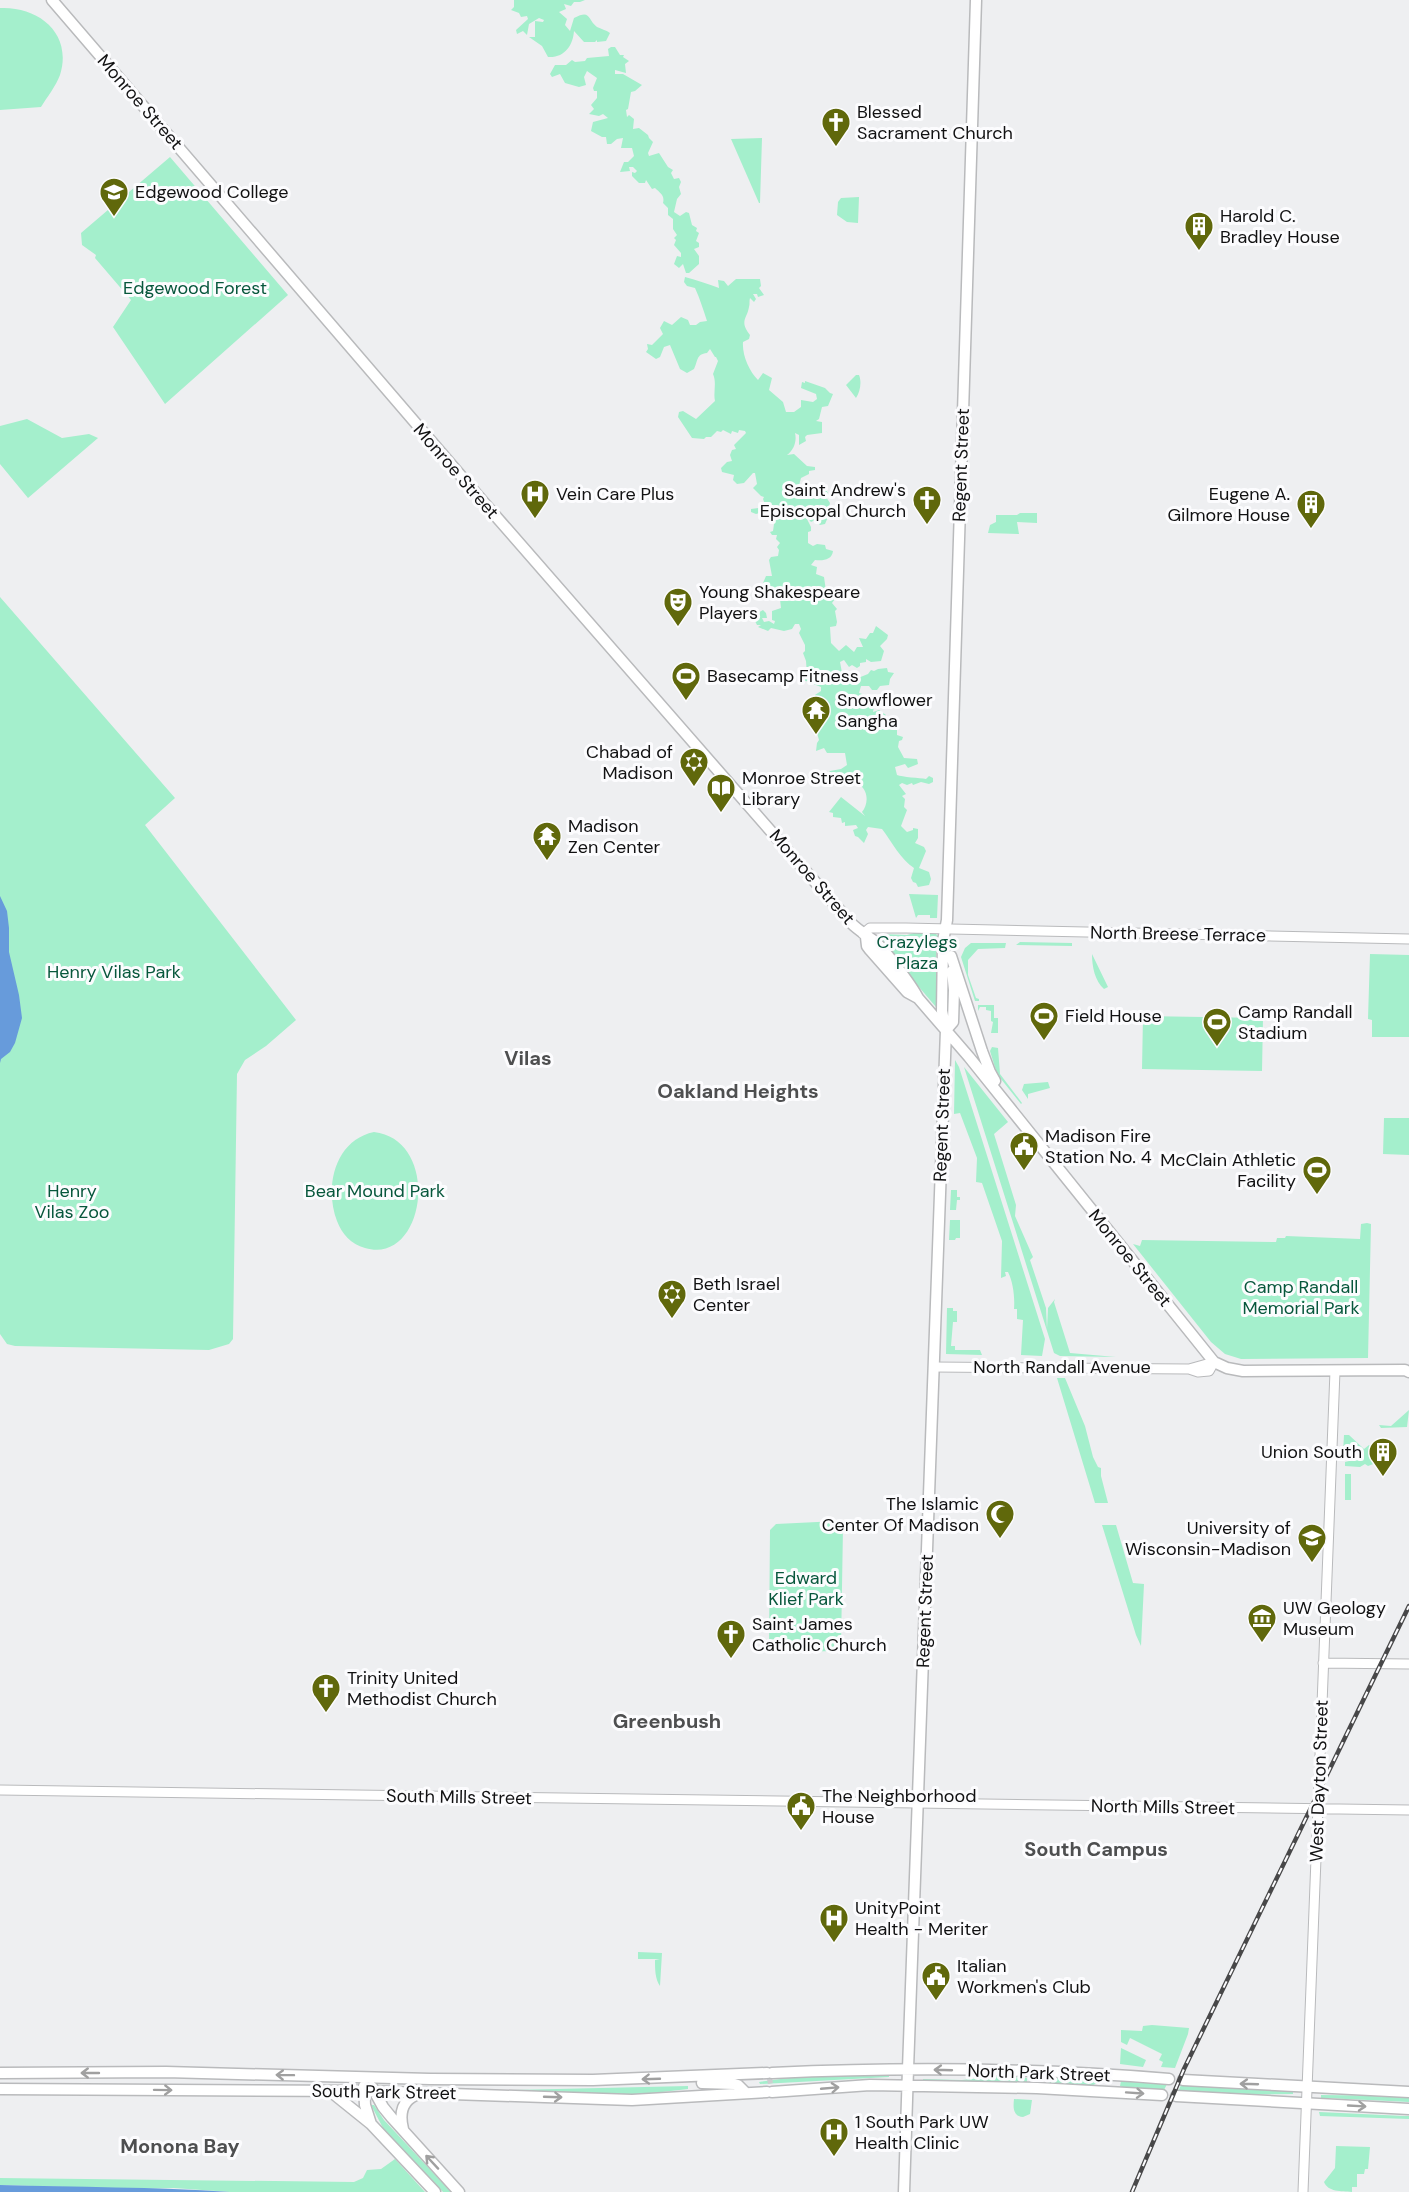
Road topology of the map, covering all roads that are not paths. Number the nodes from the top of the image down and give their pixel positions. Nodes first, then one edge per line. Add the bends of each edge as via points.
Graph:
1 (52, 0) edge
2 (976, 0) edge
3 (946, 930) junction
4 (864, 936) junction
5 (1409, 939) edge
6 (951, 956) junction
7 (943, 965) junction
8 (954, 1001) junction
9 (945, 1030) junction
10 (969, 1058) junction
11 (1015, 1114) junction
12 (1214, 1362) junction
13 (934, 1366) junction
14 (1408, 1370) edge
15 (1335, 1371) junction
16 (1323, 1663) junction
17 (1409, 1664) edge
18 (0, 1790) edge
19 (918, 1804) junction
20 (1318, 1808) junction
21 (1409, 1810) edge
22 (908, 2069) junction
23 (0, 2073) edge
24 (769, 2076) junction
25 (364, 2077) junction
26 (672, 2078) junction
27 (1169, 2079) dead end
28 (1184, 2080) dead end
29 (908, 2086) junction
30 (1307, 2088) junction
31 (0, 2089) edge
32 (330, 2091) junction
33 (370, 2091) junction
34 (1409, 2092) edge
35 (425, 2093) junction
36 (746, 2093) junction
37 (1162, 2095) dead end
38 (1176, 2096) dead end
39 (1306, 2103) junction
40 (1409, 2109) edge
41 (371, 2124) junction
42 (404, 2132) junction
43 (435, 2192) edge
44 (459, 2192) edge
45 (904, 2192) edge
46 (1303, 2192) edge

1 - 4 main road, Monroe Street via 556,586
2 - 3 main road, Regent Street
3 - 4 street, North Breese Terrace via 870,928
3 - 5 street, North Breese Terrace
3 - 6 main road, Regent Street
3 - 7 main road, Regent Street
4 - 9 main road, Monroe Street via 873,940 900,971
6 - 8 main road, Regent Street
6 - 11 main road via 990,1072
7 - 8 main road
7 - 9 main road, Regent Street
8 - 9 main road, Regent Street via 953,1022
8 - 10 main road via 969,1028
9 - 10 main road, Monroe Street
9 - 13 main road, Regent Street
10 - 11 main road, Monroe Street
11 - 12 main road, Monroe Street
12 - 13 street, North Randall Avenue via 1189,1369
12 - 15 main road, Monroe Street via 1234,1370
13 - 19 main road, Regent Street
14 - 15 main road
15 - 16 street, West Dayton Street
16 - 17 street
16 - 20 street, West Dayton Street
18 - 19 street, South Mills Street
19 - 20 street, North Mills Street
19 - 22 main road, Regent Street
20 - 21 street, North Mills Street
20 - 30 street, West Dayton Street
22 - 24 main road via 799,2071
27 -> 22 main road, North Park Street
22 - 29 main road, Regent Street
25 -> 23 main road, South Park Street
24 - 26 main road, South Park Street
24 - 36 main road via 748,2083
26 -> 25 main road, South Park Street
25 - 33 main road
26 - 36 main road via 691,2083 734,2084
30 -> 28 main road
36 -> 29 main road, South Park Street
29 -> 37 main road, North Park Street
29 - 45 main road, Regent Street
30 - 34 main road
30 - 39 street, West Dayton Street
31 -> 32 main road, South Park Street
32 - 33 main road, South Park Street
32 - 41 main road
33 - 35 main road, South Park Street
33 - 41 main road
33 - 42 main road
35 -> 36 main road, South Park Street via 632,2100
35 - 42 main road via 404,2105
38 - 39 main road
39 -> 40 main road
39 - 46 street, West Dayton Street
41 - 43 main road
44 -> 42 main road

